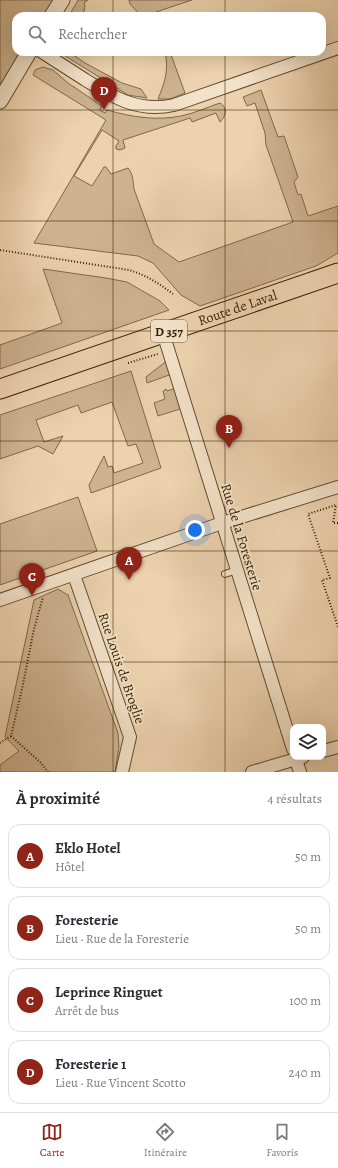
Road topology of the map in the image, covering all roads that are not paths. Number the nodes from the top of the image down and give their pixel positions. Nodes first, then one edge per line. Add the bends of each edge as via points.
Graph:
1 (62, 0) edge
2 (54, 12) edge
3 (338, 48) edge
4 (326, 52) edge
5 (27, 56) edge
6 (48, 56) edge
7 (315, 56) edge
8 (0, 101) edge
9 (338, 273) edge
10 (163, 333) junction
11 (0, 389) edge
12 (338, 487) edge
13 (222, 523) junction
14 (237, 570) junction
15 (74, 574) junction
16 (225, 574) dead end
17 (0, 600) edge
18 (290, 734) edge
19 (338, 747) edge
20 (326, 750) edge
21 (290, 758) edge
22 (298, 760) edge
23 (122, 772) edge
24 (252, 772) edge
25 (300, 772) edge

1 - 2 street
3 - 4 street
5 - 8 street
6 - 7 street via 117,99 134,105 159,107 174,105
9 - 10 main road, Route de Laval / D 357
10 - 11 main road, Route de Laval / D 357
10 - 13 street, Rue de la Foresterie
12 - 13 street
13 - 14 street, Rue de la Foresterie
13 - 15 street
14 - 16 lane
14 - 18 street, Rue de la Foresterie
15 - 17 street
15 - 23 street, Rue Louis de Broglie via 130,737
19 - 20 street
21 - 24 street
22 - 25 street, Rue de la Foresterie

